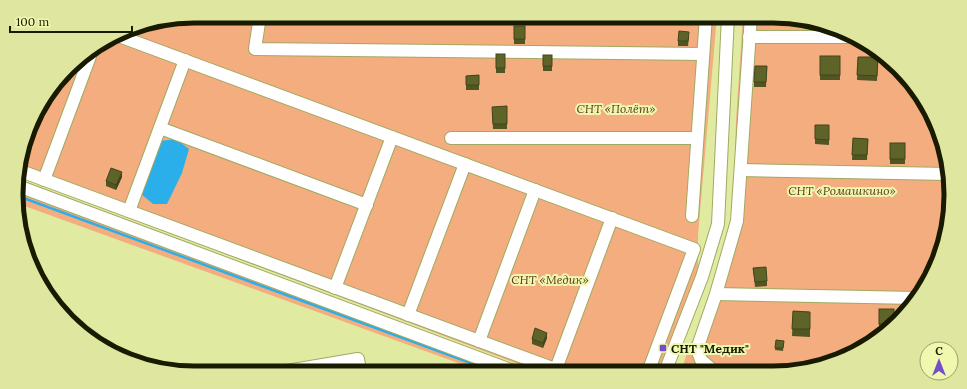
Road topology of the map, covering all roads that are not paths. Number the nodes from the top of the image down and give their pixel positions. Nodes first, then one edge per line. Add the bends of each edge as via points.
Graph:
1 (259, 23) edge
2 (705, 23) edge
3 (728, 23) edge
4 (750, 23) edge
5 (749, 37) junction
6 (840, 37) edge
7 (125, 38) edge
8 (703, 54) junction
9 (89, 59) edge
10 (185, 60) junction
11 (160, 128) junction
12 (392, 137) junction
13 (451, 138) dead end
14 (697, 138) junction
15 (464, 164) junction
16 (742, 170) junction
17 (24, 172) edge
18 (943, 174) edge
19 (44, 180) junction
20 (23, 188) edge
21 (535, 190) junction
22 (367, 205) junction
23 (129, 211) junction
24 (692, 216) dead end
25 (612, 218) junction
26 (335, 288) junction
27 (716, 294) junction
28 (910, 298) edge
29 (408, 315) junction
30 (479, 341) junction
31 (316, 366) edge
32 (361, 366) edge
33 (500, 366) edge
34 (546, 366) edge
35 (561, 366) edge
36 (650, 366) edge
37 (666, 366) edge
38 (708, 366) edge

1 - 8 street via 255,48
2 - 8 street
3 - 37 street via 718,224 702,277
4 - 5 street
5 - 6 street
5 - 16 street
7 - 10 street
8 - 14 street
9 - 19 street
10 - 11 street
10 - 12 street
11 - 22 street
11 - 23 street
12 - 15 street
12 - 22 street
13 - 14 street
14 - 24 street
15 - 21 street
15 - 29 street
16 - 18 street
16 - 27 street via 737,221
17 - 19 street
19 - 23 street
20 - 33 street
21 - 25 street
21 - 30 street
22 - 26 street
23 - 26 street
25 - 35 street
25 - 36 street via 694,249
26 - 29 street
27 - 28 street
27 - 38 street via 697,349 701,360
29 - 30 street
30 - 34 street
31 - 32 street via 358,359

